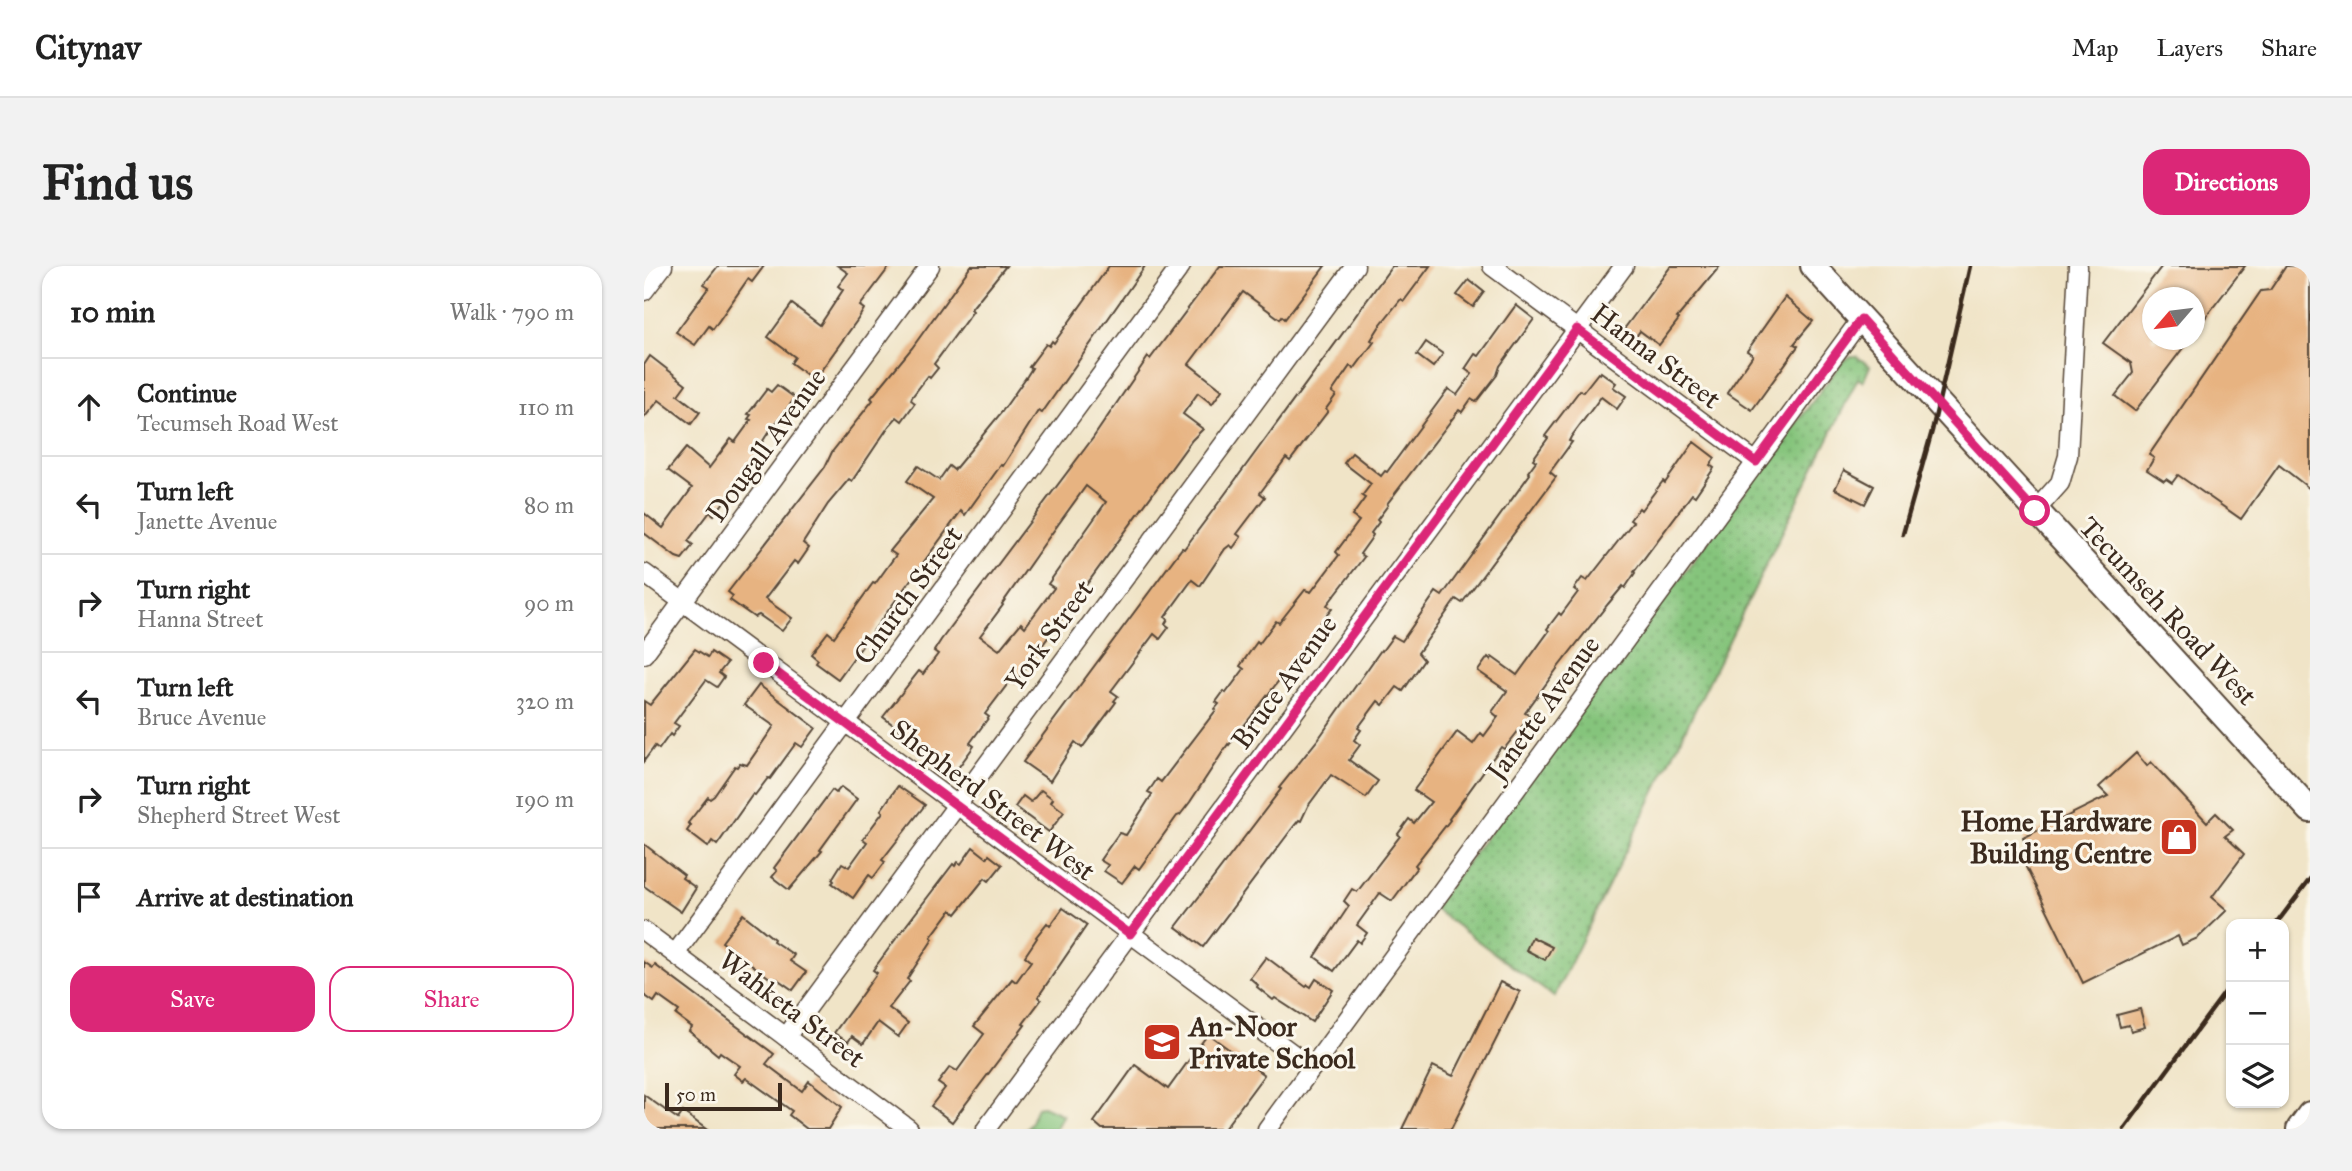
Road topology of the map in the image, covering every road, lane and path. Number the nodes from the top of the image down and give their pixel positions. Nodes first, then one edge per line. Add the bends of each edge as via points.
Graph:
1 (663, 266) edge
2 (930, 266) edge
3 (1181, 266) edge
4 (1355, 266) edge
5 (1492, 266) edge
6 (1624, 266) edge
7 (1813, 266) edge
8 (2077, 266) edge
9 (644, 291) edge
10 (1861, 319) junction
11 (1577, 329) junction
12 (1756, 462) junction
13 (2035, 511) junction
14 (644, 573) edge
15 (682, 602) junction
16 (644, 654) edge
17 (846, 724) junction
18 (956, 805) junction
19 (2310, 810) edge
20 (644, 930) edge
21 (1130, 934) junction
22 (675, 954) junction
23 (786, 1037) junction
24 (1312, 1068) junction
25 (2310, 1114) edge
26 (909, 1129) edge
27 (986, 1129) edge
28 (1267, 1129) edge
29 (2299, 1129) edge

1 - 9 street
2 - 15 street, Dougall Avenue
3 - 17 street, Church Street
4 - 18 street, York Street
5 - 11 street, Hanna Street
6 - 11 street, Bruce Avenue
7 - 10 main road, Tecumseh Road West
8 - 13 street via 2068,456 2060,484
10 - 12 street, Janette Avenue
10 - 13 main road, Tecumseh Road West
11 - 12 street, Hanna Street
11 - 21 street, Bruce Avenue
12 - 24 street, Janette Avenue
13 - 19 main road, Tecumseh Road West
14 - 15 street, Shepherd Street West
15 - 16 street, Dougall Avenue
15 - 17 street, Shepherd Street West
17 - 18 street, Shepherd Street West
17 - 22 street, Church Street
18 - 21 street, Shepherd Street West
18 - 23 street, York Street
20 - 22 street, Wahketa Street
21 - 24 street, Shepherd Street West
21 - 27 street, Bruce Avenue
22 - 23 street, Wahketa Street
23 - 26 street, Wahketa Street
24 - 28 street, Janette Avenue
25 - 29 main road

